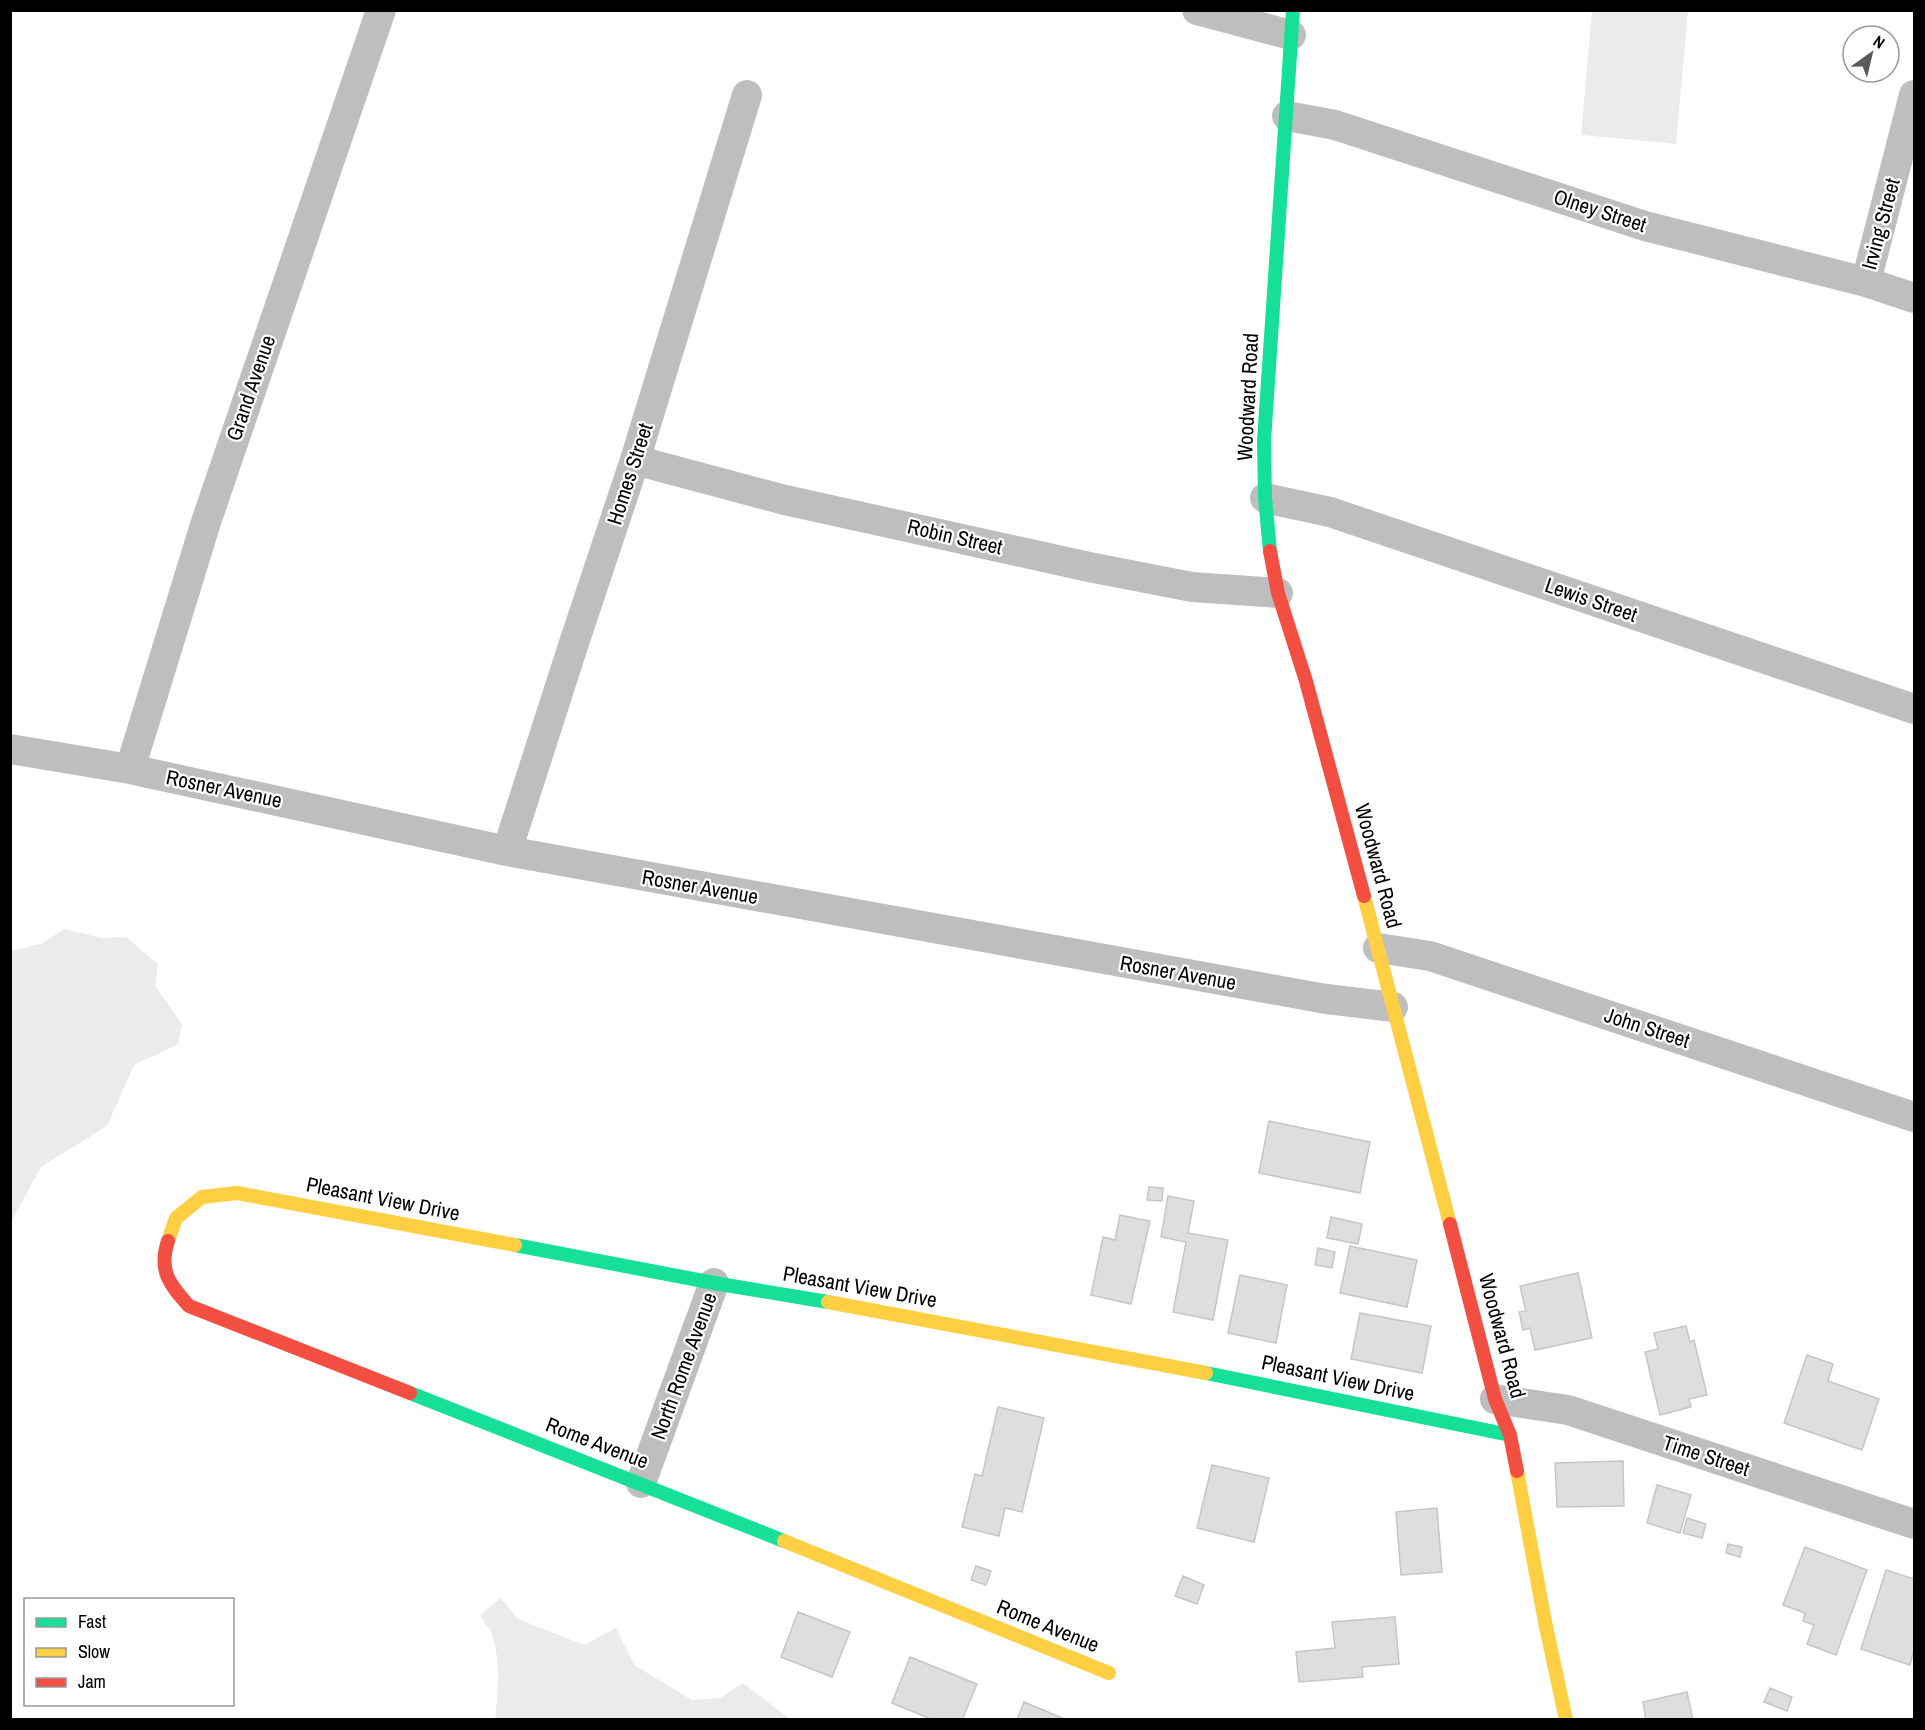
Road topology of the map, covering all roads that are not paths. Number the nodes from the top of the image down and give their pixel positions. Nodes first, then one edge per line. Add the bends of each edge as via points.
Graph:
1 (381, 10) edge
2 (1197, 10) edge
3 (1292, 23) edge
4 (747, 95) dead end
5 (1914, 95) edge
6 (1287, 116) junction
7 (1866, 282) junction
8 (1914, 298) edge
9 (635, 460) junction
10 (1265, 498) junction
11 (1278, 593) junction
12 (1914, 709) edge
13 (10, 749) edge
14 (130, 769) junction
15 (507, 851) junction
16 (1378, 948) junction
17 (1393, 1007) junction
18 (1914, 1117) edge
19 (202, 1197) joint
20 (714, 1283) junction
21 (1495, 1399) junction
22 (1510, 1435) junction
23 (641, 1483) junction
24 (1914, 1524) edge
25 (1109, 1673) dead end
26 (1566, 1719) edge

1 - 14 street, Grand Avenue via 206,522
2 - 3 street
3 - 6 street, Woodward Road
4 - 9 street, Homes Street
5 - 7 street, Irving Street
6 - 7 street, Olney Street via 1335,125 1645,226
6 - 10 street, Woodward Road via 1264,441
7 - 8 street, Olney Street
9 - 11 street, Robin Street via 785,500 1089,567 1192,586
9 - 15 street, Homes Street
10 - 11 street, Woodward Road
10 - 12 street, Lewis Street via 1330,512
11 - 16 street, Woodward Road via 1306,681
13 - 14 street, Rosner Avenue
14 - 15 street, Rosner Avenue
15 - 17 street, Rosner Avenue via 1326,999
16 - 17 street, Woodward Road
16 - 18 street, John Street via 1430,956
17 - 21 street, Woodward Road
19 - 20 street, Pleasant View Drive via 237,1193
19 - 23 street, Rome Avenue via 176,1218 166,1247 165,1270 170,1285 189,1306
20 - 22 street, Pleasant View Drive via 1169,1365
20 - 23 street, North Rome Avenue
21 - 22 street, Woodward Road
21 - 24 street, Time Street via 1568,1410
22 - 26 street, Woodward Road
23 - 25 street, Rome Avenue

